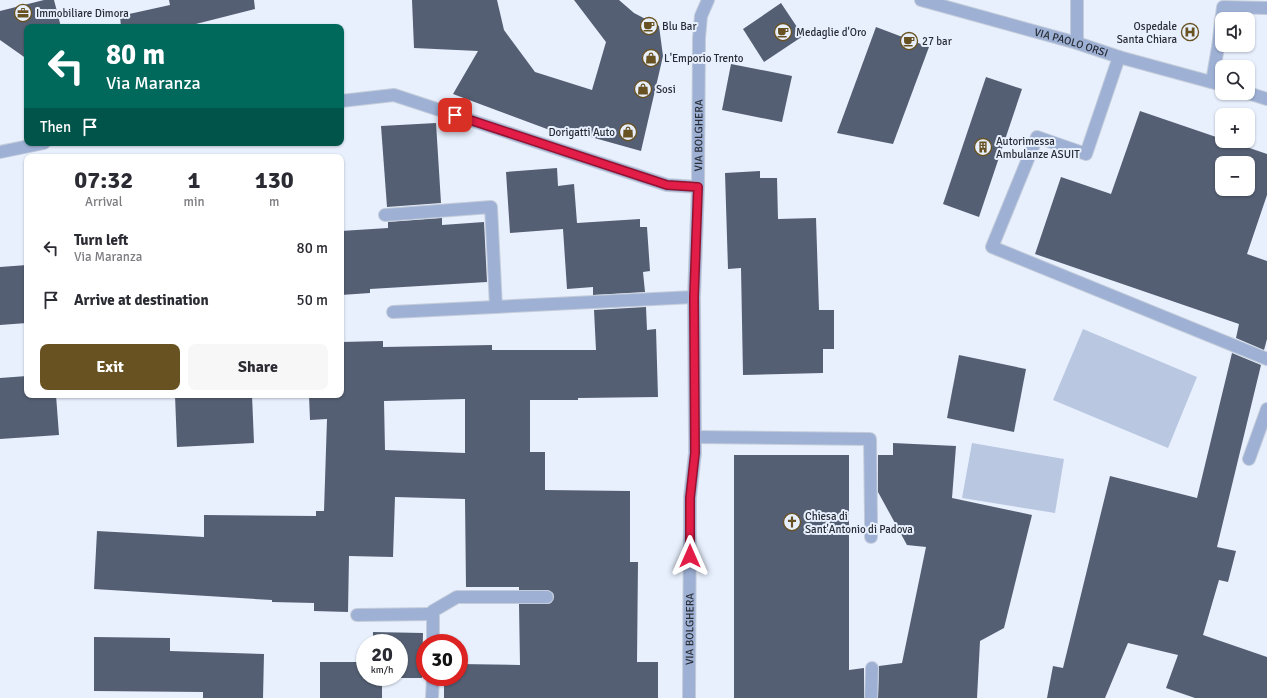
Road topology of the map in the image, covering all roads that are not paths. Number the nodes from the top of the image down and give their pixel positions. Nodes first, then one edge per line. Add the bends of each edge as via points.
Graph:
1 (708, 0) edge
2 (921, 0) edge
3 (1077, 0) edge
4 (1223, 4) edge
5 (1254, 4) edge
6 (1267, 8) edge
7 (1077, 43) junction
8 (1119, 57) junction
9 (1218, 60) edge
10 (1215, 83) edge
11 (1255, 95) edge
12 (1267, 99) edge
13 (344, 101) edge
14 (29, 146) edge
15 (0, 152) edge
16 (698, 187) junction
17 (385, 215) dead end
18 (694, 297) junction
19 (496, 307) junction
20 (393, 312) dead end
21 (1267, 359) edge
22 (1267, 409) edge
23 (695, 437) junction
24 (1249, 460) dead end
25 (871, 537) dead end
26 (547, 598) dead end
27 (434, 614) junction
28 (357, 615) dead end
29 (433, 634) edge
30 (872, 668) dead end
31 (433, 686) edge
32 (432, 698) edge
33 (689, 698) edge
34 (871, 698) edge

1 - 16 street, VIA BOLGHERA via 701,16 699,38
2 - 7 street, VIA PAOLO ORSI
3 - 7 street
4 - 5 street
4 - 9 street
5 - 6 street
7 - 8 street, VIA PAOLO ORSI
8 - 10 street, VIA PAOLO ORSI
8 - 21 street via 1086,154 1037,137 992,247
11 - 12 street
13 - 16 street via 394,95 667,185
14 - 15 street
16 - 18 street, VIA BOLGHERA
17 - 19 street via 491,207
18 - 19 street
18 - 23 street, VIA BOLGHERA
19 - 20 street
22 - 24 street
23 - 25 street via 870,439
23 - 33 street, VIA BOLGHERA via 690,498
26 - 27 street via 457,597 433,611
27 - 28 street
27 - 29 street
30 - 34 street
31 - 32 street

